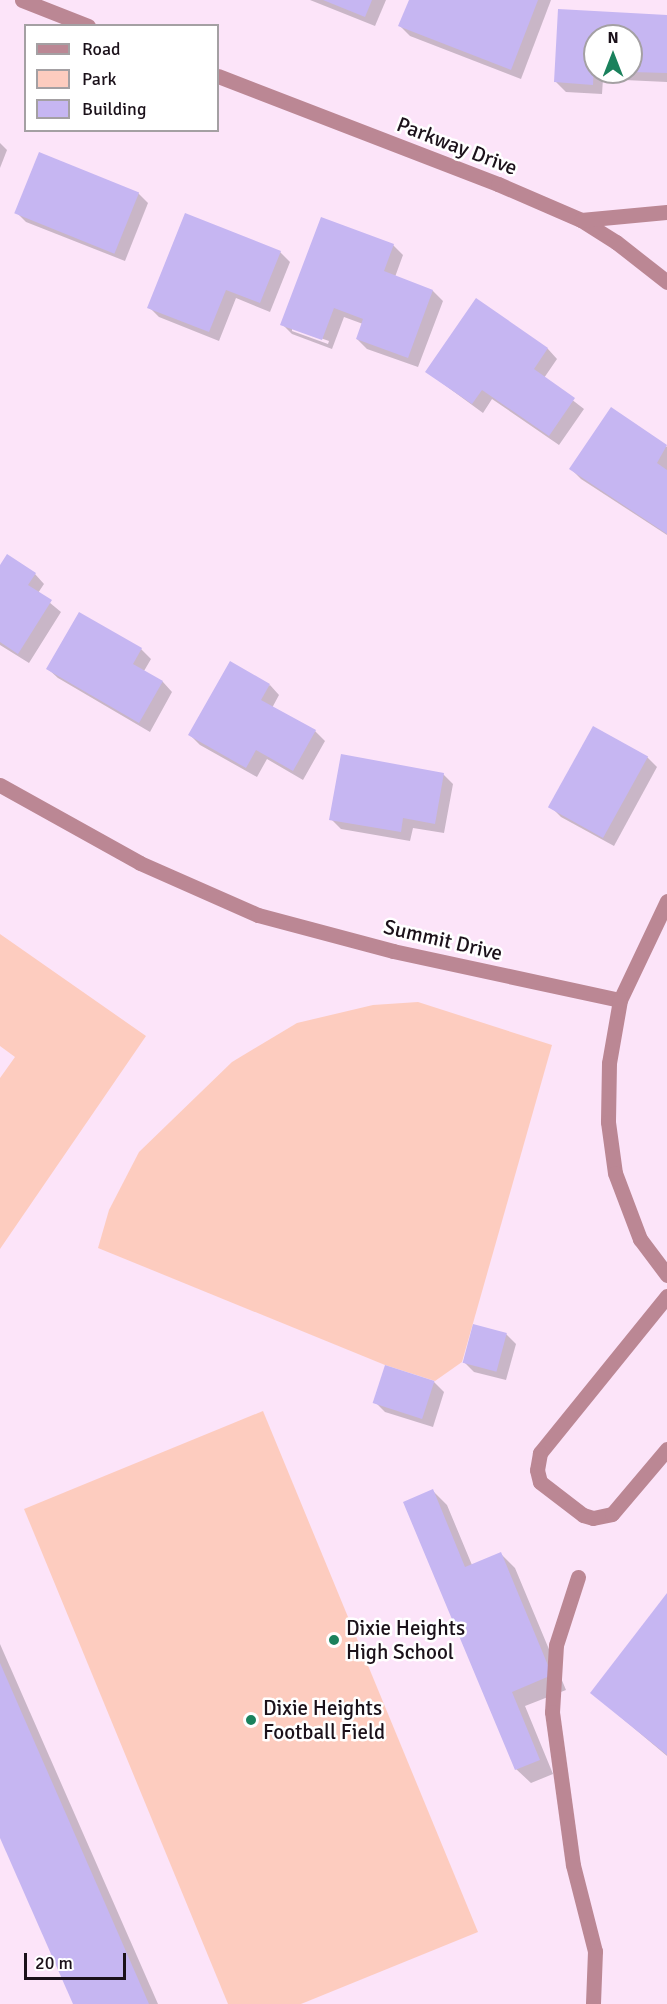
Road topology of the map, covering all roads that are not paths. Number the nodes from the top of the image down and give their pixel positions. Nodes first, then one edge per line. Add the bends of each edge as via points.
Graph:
1 (22, 0) edge
2 (83, 24) edge
3 (219, 76) edge
4 (667, 212) edge
5 (581, 220) junction
6 (667, 282) edge
7 (0, 785) edge
8 (667, 901) edge
9 (620, 1000) junction
10 (667, 1275) edge
11 (667, 1296) edge
12 (667, 1449) edge
13 (578, 1577) dead end
14 (593, 2004) edge

1 - 2 street
3 - 5 street, Parkway Drive
4 - 5 street
5 - 6 street, Parkway Drive
7 - 9 street, Summit Drive via 140,864 258,915 393,951
8 - 9 street
9 - 10 street via 609,1063 608,1122 615,1173 640,1239
11 - 12 street via 540,1453 537,1470 540,1482 583,1515 593,1518 612,1514
13 - 14 street via 556,1645 552,1712 573,1865 595,1951

